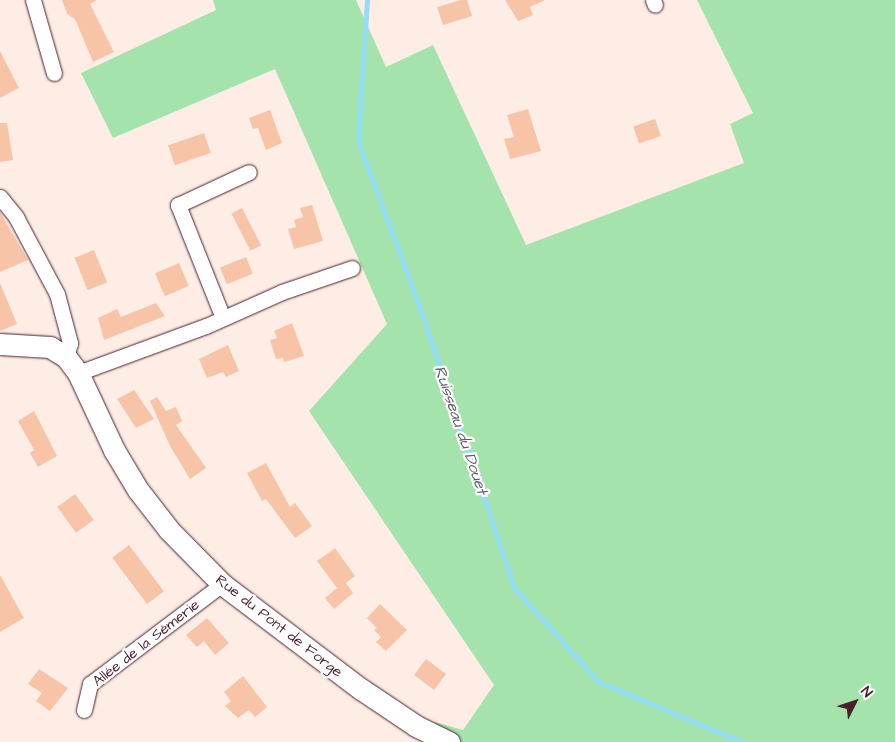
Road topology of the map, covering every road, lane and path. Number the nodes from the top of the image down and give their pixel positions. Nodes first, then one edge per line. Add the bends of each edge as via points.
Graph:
1 (33, 0) edge
2 (54, 73) dead end
3 (250, 172) dead end
4 (0, 197) edge
5 (352, 268) dead end
6 (223, 318) junction
7 (0, 344) edge
8 (72, 365) junction
9 (222, 584) junction
10 (84, 710) dead end
11 (449, 742) edge

1 - 2 street
3 - 6 street via 178,205
4 - 8 street via 16,217 57,294 70,343
5 - 6 street via 282,292
6 - 8 street
7 - 8 street via 50,347
8 - 9 street, Rue du Pont de Forge via 114,450 138,490 169,530
9 - 10 street, Allée de la Sèmerie via 90,684
9 - 11 street, Rue du Pont de Forge via 360,689 416,726

